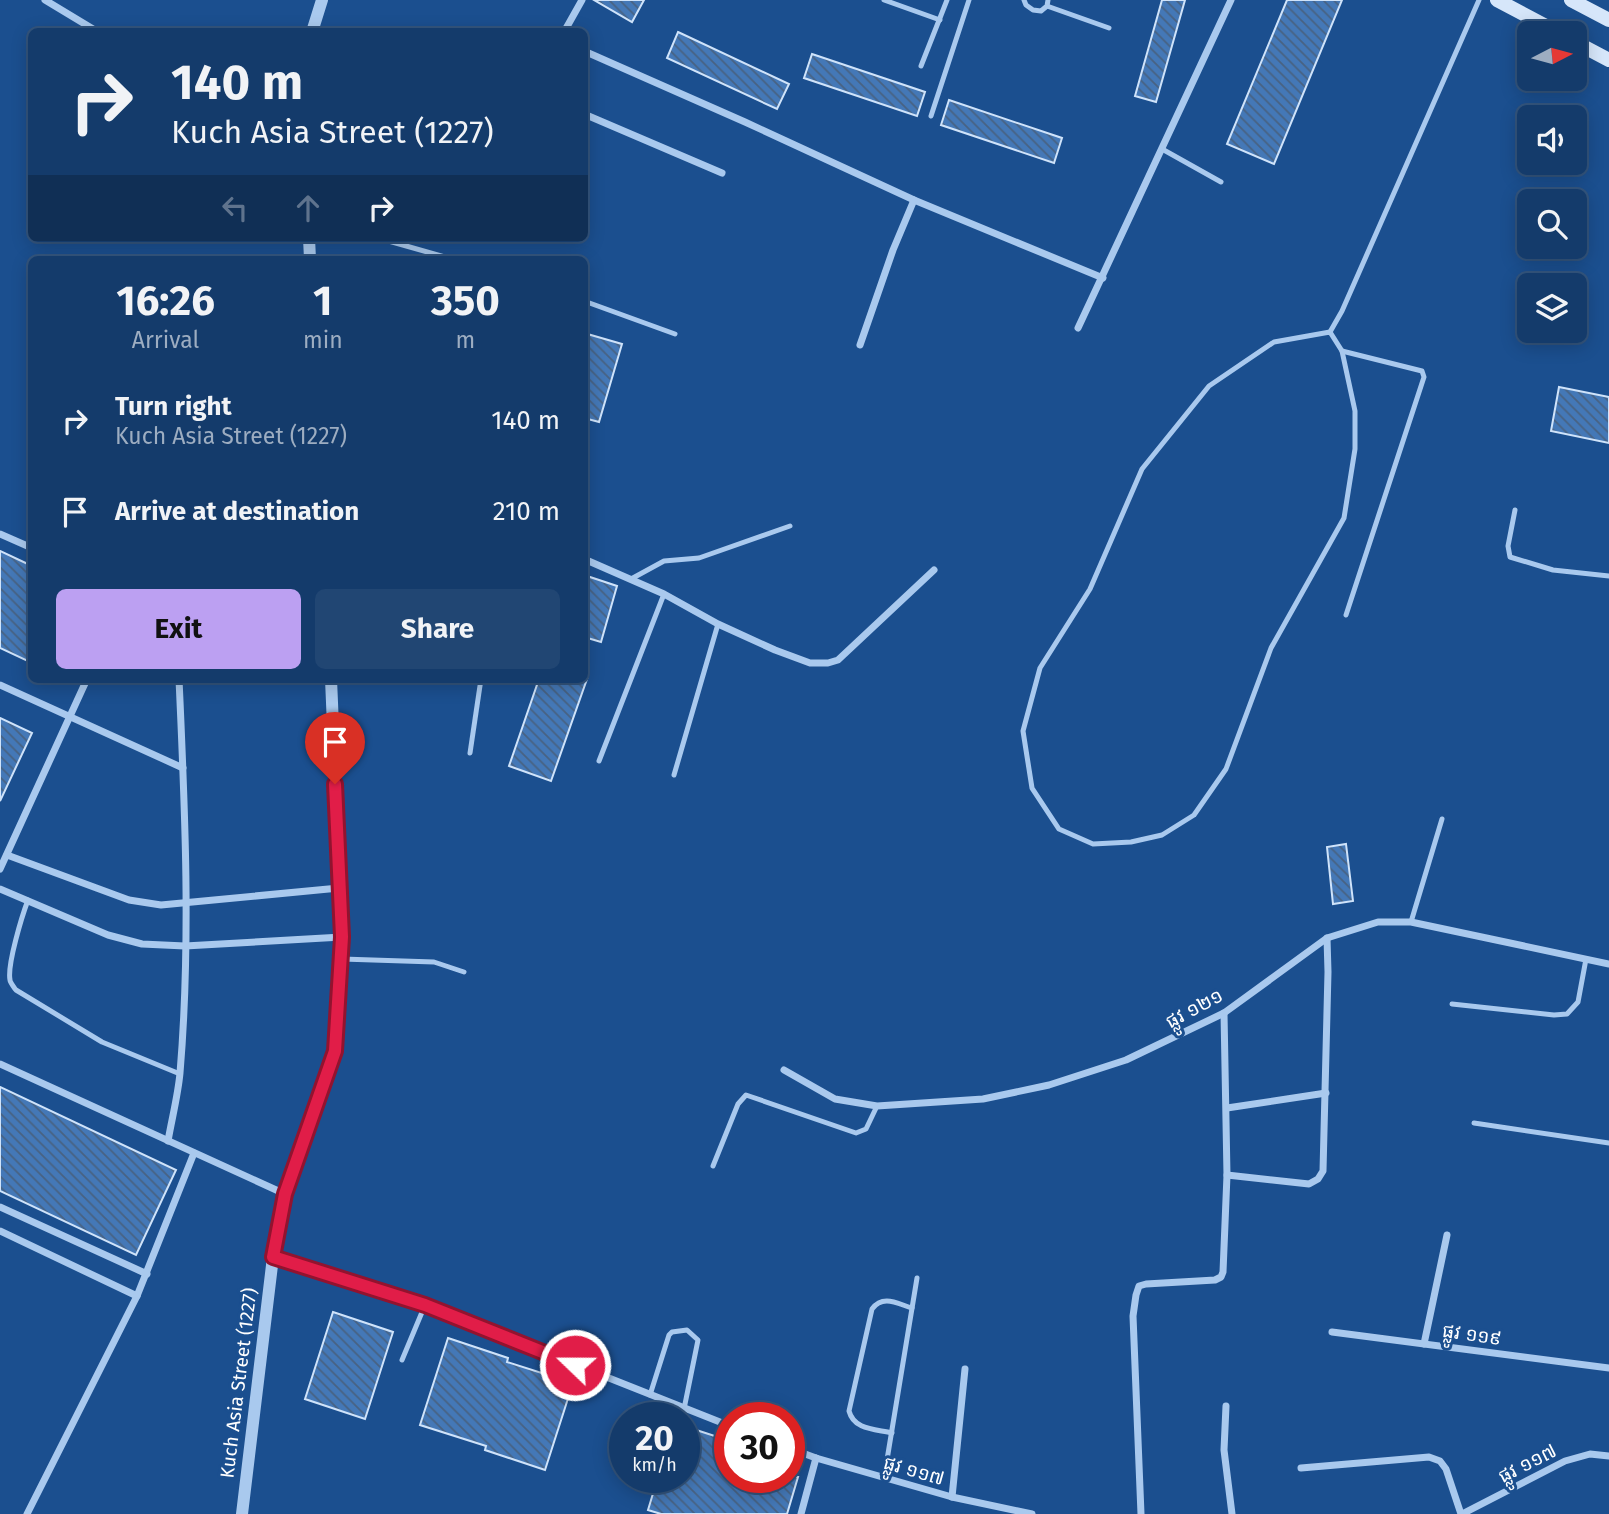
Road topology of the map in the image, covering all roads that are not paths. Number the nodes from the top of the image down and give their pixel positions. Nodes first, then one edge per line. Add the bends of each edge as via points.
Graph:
1 (45, 0) edge
2 (322, 0) edge
3 (582, 0) edge
4 (884, 0) edge
5 (947, 0) edge
6 (969, 0) edge
7 (1024, 0) edge
8 (1231, 0) edge
9 (1479, 0) edge
10 (1497, 0) edge
11 (1571, 0) edge
12 (1048, 3) edge
13 (940, 20) junction
14 (1609, 20) edge
15 (1536, 21) edge
16 (91, 28) edge
17 (313, 28) edge
18 (566, 28) edge
19 (1109, 28) dead end
20 (1587, 48) edge
21 (588, 53) edge
22 (1609, 60) edge
23 (921, 66) dead end
24 (588, 116) edge
25 (931, 116) dead end
26 (1162, 149) junction
27 (722, 173) dead end
28 (1220, 182) dead end
29 (914, 200) junction
30 (393, 242) edge
31 (442, 256) edge
32 (1103, 278) junction
33 (588, 302) edge
34 (1078, 328) dead end
35 (1330, 332) junction
36 (675, 334) dead end
37 (860, 345) dead end
38 (1342, 351) junction
39 (1515, 510) dead end
40 (790, 526) dead end
41 (0, 534) edge
42 (28, 546) edge
43 (588, 561) edge
44 (934, 570) dead end
45 (1609, 576) edge
46 (631, 579) junction
47 (664, 594) junction
48 (1346, 615) dead end
49 (718, 624) junction
50 (85, 683) edge
51 (179, 683) edge
52 (331, 683) edge
53 (480, 683) edge
54 (0, 685) edge
55 (69, 718) junction
56 (470, 753) dead end
57 (599, 761) dead end
58 (183, 768) junction
59 (674, 775) dead end
60 (1442, 819) dead end
61 (7, 855) junction
62 (0, 869) edge
63 (339, 888) junction
64 (0, 889) edge
65 (28, 900) junction
66 (186, 902) junction
67 (1411, 922) junction
68 (342, 937) junction
69 (1327, 938) junction
70 (185, 946) junction
71 (342, 959) junction
72 (1586, 959) junction
73 (1609, 964) edge
74 (464, 972) dead end
75 (1452, 1004) dead end
76 (1224, 1013) junction
77 (0, 1064) edge
78 (784, 1070) dead end
79 (180, 1074) junction
80 (1326, 1093) junction
81 (877, 1107) junction
82 (1227, 1108) junction
83 (1474, 1123) dead end
84 (168, 1141) junction
85 (1609, 1143) edge
86 (194, 1153) junction
87 (713, 1166) dead end
88 (1227, 1175) junction
89 (285, 1194) junction
90 (0, 1207) edge
91 (0, 1231) edge
92 (1447, 1235) dead end
93 (273, 1257) junction
94 (147, 1275) junction
95 (918, 1278) dead end
96 (137, 1296) junction
97 (425, 1305) junction
98 (912, 1308) junction
99 (1332, 1332) dead end
100 (1424, 1344) junction
101 (402, 1360) dead end
102 (1609, 1368) edge
103 (965, 1369) dead end
104 (650, 1395) junction
105 (667, 1402) edge
106 (685, 1402) edge
107 (1226, 1406) dead end
108 (892, 1433) junction
109 (805, 1454) edge
110 (1609, 1456) edge
111 (816, 1458) junction
112 (1301, 1468) dead end
113 (884, 1478) junction
114 (951, 1497) junction
115 (1008, 1512) edge
116 (27, 1514) edge
117 (242, 1514) edge
118 (801, 1514) edge
119 (1032, 1514) edge
120 (1141, 1514) edge
121 (1232, 1514) edge
122 (1462, 1514) edge

1 - 16 street
2 - 17 street
3 - 18 street
4 - 13 lane
5 - 13 lane
6 - 25 lane
7 - 12 lane via 1033,10 1041,11
8 - 26 street
9 - 35 lane
10 - 15 main road
11 - 14 main road
12 - 19 lane
13 - 23 lane
20 - 22 main road
21 - 29 street
24 - 27 street
26 - 28 lane
26 - 32 street
29 - 32 street
29 - 37 street
30 - 31 lane
32 - 34 street
33 - 36 lane
35 - 38 lane
35 - 38 lane via 1275,342 1209,386 1142,469 1090,589 1040,668 1023,732 1032,788 1059,829 1093,844 1162,835 1194,815 1226,769 1271,648 1344,518 1355,449 1355,411
38 - 48 lane via 1423,371 1424,377
39 - 45 lane via 1510,557 1553,570
40 - 46 lane via 699,558 664,561
41 - 42 street
43 - 46 street
44 - 49 street via 848,652 828,663 810,663
46 - 47 street
47 - 49 street
47 - 57 lane
49 - 59 lane
50 - 55 street
51 - 58 street
52 - 63 street, Kuch Asia Street (1227)
53 - 56 lane
54 - 55 street
55 - 58 street
55 - 61 street
58 - 66 street
60 - 67 lane
61 - 62 street
61 - 66 street via 129,900 161,905
63 - 66 street
63 - 68 street, Kuch Asia Street (1227)
64 - 65 street
65 - 70 street via 119,938
65 - 79 lane via 11,970 10,981 16,990 102,1042
66 - 70 street
67 - 69 street, ផ្លូវ ១២១ via 1378,922
67 - 72 street, ផ្លូវ ១២១
68 - 70 street
68 - 71 street, Kuch Asia Street (1227)
69 - 76 street, ផ្លូវ ១២១
69 - 80 street
70 - 79 street
71 - 74 lane via 434,962
71 - 89 street, Kuch Asia Street (1227) via 335,1051
72 - 73 street, ផ្លូវ ១២១
72 - 75 lane via 1578,1002 1567,1014
76 - 81 street, ផ្លូវ ១២១ via 1126,1060 1049,1085 983,1098
76 - 82 street
77 - 84 street
78 - 81 street, ផ្លូវ ១២១ via 835,1099
79 - 84 street
80 - 82 street
80 - 88 street via 1323,1171 1318,1179 1309,1184
81 - 87 lane via 866,1129 856,1133 746,1095
82 - 88 street
83 - 85 lane
84 - 86 street
86 - 89 street
86 - 94 street
88 - 120 street via 1221,1277 1146,1284 1139,1286 1136,1295
89 - 93 street, Kuch Asia Street (1227)
90 - 94 street
91 - 96 street
92 - 100 street
93 - 97 street
93 - 117 street, Kuch Asia Street (1227)
94 - 96 street
95 - 98 lane
96 - 116 street
97 - 101 lane
97 - 104 street
98 - 108 lane
98 - 108 lane via 886,1300 872,1309 849,1411 858,1425
99 - 100 street, ផ្លូវ ១១៩
100 - 102 street, ផ្លូវ ១១៩
103 - 114 street
104 - 105 street
104 - 106 lane via 669,1335 687,1330 698,1340
107 - 121 street via 1224,1450
108 - 113 lane
109 - 111 street, ផ្លូវ ១១៧
110 - 122 street, ផ្លូវ ១១៧ via 1590,1454 1564,1461
111 - 113 street, ផ្លូវ ១១៧
111 - 118 street
112 - 122 street via 1429,1457 1446,1469
113 - 114 street, ផ្លូវ ១១៧
114 - 115 street, ផ្លូវ ១១៧
115 - 119 street, ផ្លូវ ១១៧

